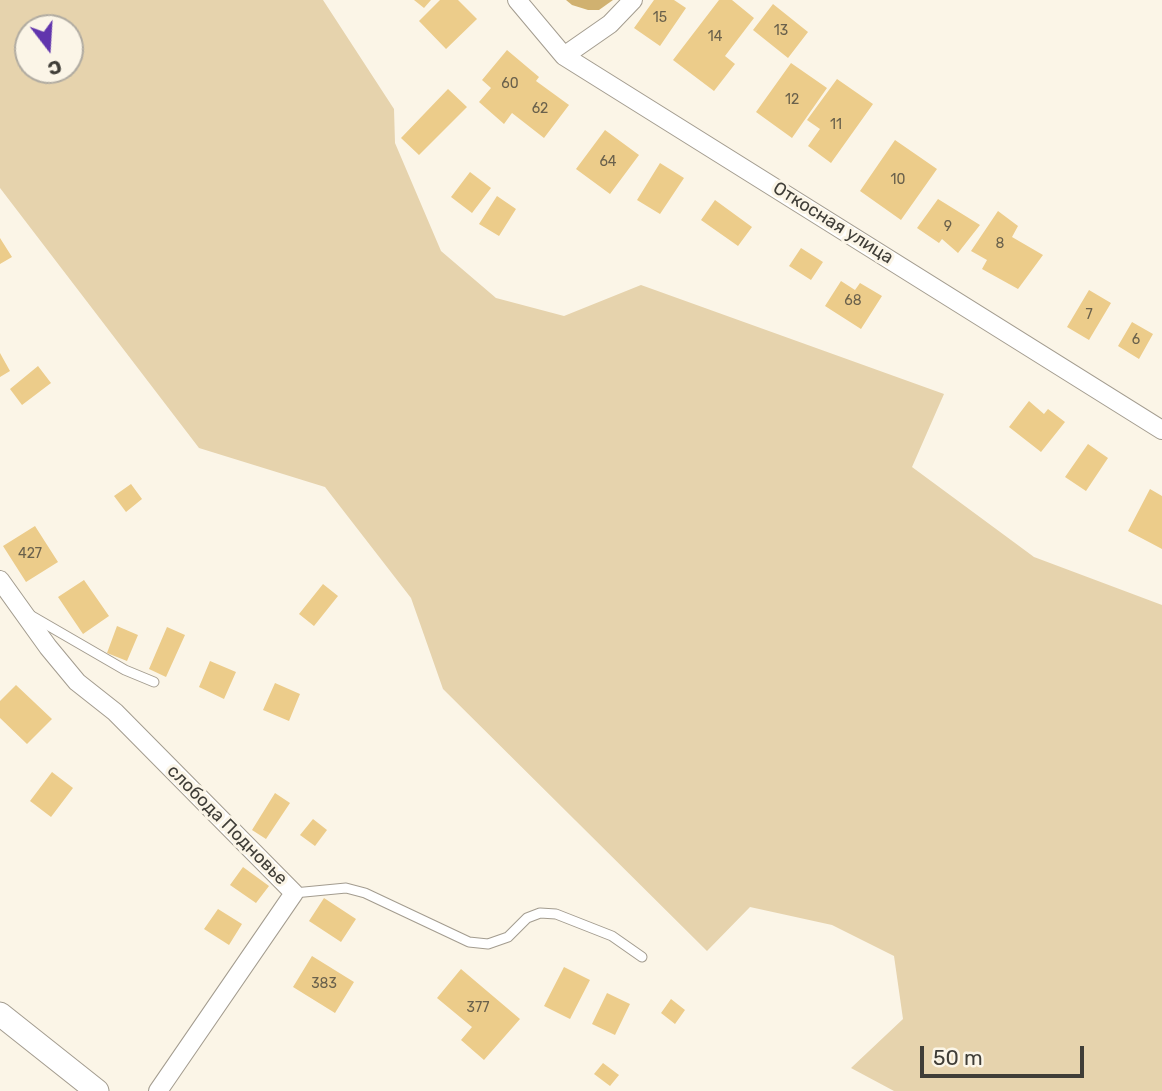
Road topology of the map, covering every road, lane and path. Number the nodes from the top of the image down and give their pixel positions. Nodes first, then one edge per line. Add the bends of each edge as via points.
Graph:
1 (517, 0) edge
2 (633, 0) edge
3 (564, 56) junction
4 (1162, 430) edge
5 (0, 580) edge
6 (22, 611) junction
7 (154, 682) dead end
8 (294, 893) junction
9 (642, 957) dead end
10 (0, 1014) edge
11 (97, 1091) edge
12 (158, 1091) edge

1 - 3 street, Откосная улица
2 - 3 street via 610,24
3 - 4 street, Откосная улица
5 - 6 street, слобода Подновье
6 - 7 lane via 124,670
6 - 8 street, слобода Подновье via 77,682 115,712
8 - 9 lane via 346,888 469,942 488,944 508,937 527,918 556,914 612,936
8 - 12 street, слобода Подновье
10 - 11 street

